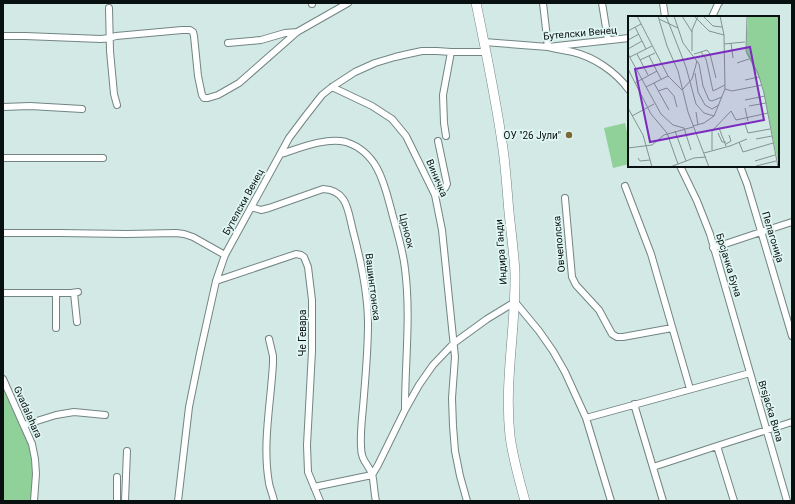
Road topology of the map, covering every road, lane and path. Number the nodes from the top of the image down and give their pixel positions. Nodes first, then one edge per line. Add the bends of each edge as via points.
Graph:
1 (348, 3) edge
2 (476, 3) edge
3 (543, 3) edge
4 (602, 3) edge
5 (663, 3) edge
6 (719, 3) edge
7 (109, 8) dead end
8 (665, 16) edge
9 (712, 16) edge
10 (296, 32) junction
11 (3, 36) edge
12 (110, 38) junction
13 (628, 38) edge
14 (608, 40) junction
15 (484, 42) junction
16 (228, 43) dead end
17 (548, 47) junction
18 (451, 52) junction
19 (486, 52) junction
20 (332, 87) junction
21 (628, 89) edge
22 (117, 105) dead end
23 (3, 107) edge
24 (82, 109) dead end
25 (446, 136) dead end
26 (438, 140) dead end
27 (281, 154) junction
28 (3, 158) edge
29 (102, 158) dead end
30 (680, 167) edge
31 (740, 167) edge
32 (625, 186) dead end
33 (435, 194) junction
34 (565, 198) dead end
35 (251, 207) junction
36 (792, 222) edge
37 (761, 232) junction
38 (3, 233) edge
39 (713, 248) junction
40 (225, 255) junction
41 (216, 281) junction
42 (3, 293) edge
43 (56, 293) junction
44 (515, 302) junction
45 (77, 322) dead end
46 (56, 328) dead end
47 (672, 328) junction
48 (792, 336) edge
49 (269, 339) dead end
50 (454, 343) junction
51 (750, 373) junction
52 (3, 379) edge
53 (690, 389) junction
54 (634, 404) junction
55 (405, 410) junction
56 (106, 416) dead end
57 (586, 418) junction
58 (792, 422) edge
59 (24, 425) junction
60 (767, 430) junction
61 (716, 446) junction
62 (127, 451) dead end
63 (364, 461) junction
64 (378, 465) junction
65 (653, 467) junction
66 (372, 475) junction
67 (117, 477) dead end
68 (314, 487) junction
69 (34, 501) edge
70 (117, 501) edge
71 (125, 501) edge
72 (178, 501) edge
73 (274, 501) edge
74 (320, 501) edge
75 (376, 501) edge
76 (467, 501) edge
77 (525, 501) edge
78 (611, 501) edge
79 (663, 501) edge
80 (734, 501) edge
81 (787, 501) edge

1 - 10 street
2 - 15 street, Индира Ганди
3 - 17 street
4 - 14 street
5 - 8 street
6 - 9 street
7 - 12 street
10 - 12 street via 239,83 208,98 202,95 194,36 190,30
10 - 16 street via 260,40
11 - 12 street
12 - 22 street
13 - 14 street, Бутелски Венец
14 - 17 street, Бутелски Венец
15 - 17 street, Бутелски Венец
15 - 19 street, Индира Ганди
17 - 21 street via 586,56 614,74
18 - 19 street, Бутелски Венец
18 - 20 street, Бутелски Венец via 422,51 395,57 355,72
18 - 25 street via 443,95
19 - 44 street, Индира Ганди via 503,150
20 - 27 street, Бутелски Венец via 322,95 304,118
20 - 33 street, Виничка via 372,106 392,119 406,136
23 - 24 street
26 - 33 street via 447,184
27 - 35 street, Бутелски Венец
27 - 55 street, Црноок via 335,140 346,142 359,148 380,172 405,267 408,318
28 - 29 street
30 - 39 street, Брсјачка Буна via 697,201
31 - 37 street, Пелагонија
32 - 47 street via 651,254
33 - 50 street, Виничка via 442,230
34 - 47 street, Овчеполска via 572,278 599,310 612,334 623,337
35 - 40 street, Бутелски Венец
35 - 63 street, Вашингтонска via 261,210 323,189 336,191 346,204 360,259 367,302 365,393 361,431 361,455
36 - 37 street
37 - 39 street
37 - 48 street, Пелагонија
38 - 40 street via 176,233 192,237
39 - 51 street, Брсјачка Буна
40 - 41 street, Бутелски Венец
41 - 68 street, Че Гевара via 296,254 304,257 308,267 312,300 307,446 308,472
41 - 72 street, Бутелски Венец via 189,407
42 - 43 street
43 - 45 street via 76,292
43 - 46 street
44 - 50 street
44 - 57 street via 553,351
44 - 77 street, Индира Ганди via 509,392 510,435
47 - 53 street
49 - 73 street via 273,363 267,466
50 - 55 street via 433,365
50 - 76 street, Виничка via 452,398 455,451
51 - 53 street
51 - 60 street, Brsjacka Buna
52 - 59 street, Gvadalahara
53 - 54 street
54 - 57 street
54 - 65 street
55 - 64 street
56 - 59 street via 74,412 56,414
57 - 78 street
58 - 60 street
59 - 69 street, Gvadalahara via 35,459
60 - 61 street
60 - 81 street, Brsjacka Buna
61 - 65 street
61 - 80 street
62 - 71 street
63 - 64 street
63 - 66 street, Вашингтонска
64 - 66 street
65 - 79 street
66 - 68 street
66 - 75 street, Вашингтонска
67 - 70 street
68 - 74 street, Че Гевара

